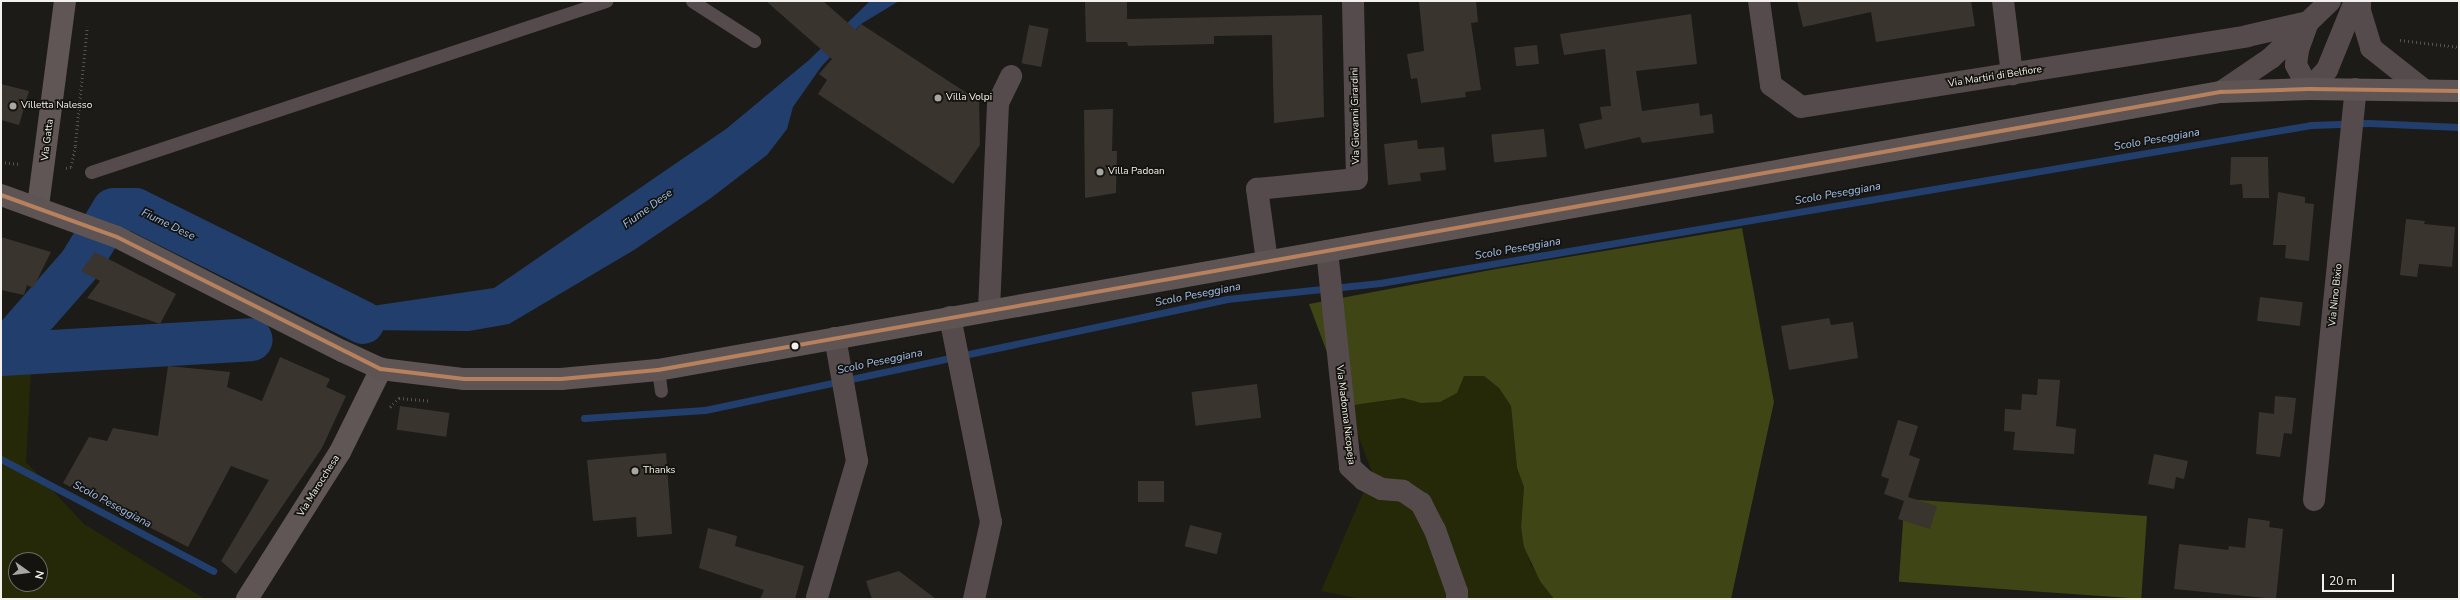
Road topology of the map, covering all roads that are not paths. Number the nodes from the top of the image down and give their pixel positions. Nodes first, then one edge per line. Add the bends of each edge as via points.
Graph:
1 (65, 1) edge
2 (606, 1) edge
3 (692, 1) edge
4 (1353, 1) edge
5 (1759, 1) edge
6 (2003, 1) edge
7 (2330, 1) edge
8 (2354, 1) edge
9 (2360, 1) edge
10 (2308, 22) junction
11 (754, 41) dead end
12 (2012, 74) junction
13 (1011, 76) dead end
14 (2309, 89) junction
15 (2424, 90) junction
16 (2459, 91) edge
17 (2221, 92) junction
18 (2355, 99) junction
19 (91, 172) dead end
20 (1, 195) edge
21 (38, 206) junction
22 (1327, 251) junction
23 (1267, 261) junction
24 (989, 310) junction
25 (950, 317) junction
26 (835, 338) junction
27 (382, 369) junction
28 (2314, 500) dead end
29 (817, 597) dead end
30 (247, 599) edge
31 (974, 599) edge
32 (1457, 599) edge

1 - 21 street, Via Gatta
2 - 19 lane
3 - 11 lane
4 - 23 street, Via Giovanni Girardini via 1357,179 1257,189
5 - 12 street, Via Martiri di Belfiore via 1771,85 1800,107
6 - 12 street
7 - 10 street
8 - 14 street via 2327,70
9 - 15 street via 2360,11 2371,48
10 - 12 street, Via Martiri di Belfiore via 2246,36
10 - 14 street via 2298,50 2296,65
10 - 17 street via 2271,58
13 - 24 street via 998,103
14 - 17 main road
14 - 18 main road
15 - 16 main road
15 - 18 main road
17 - 22 main road
18 - 28 street, Via Nino Bixio
20 - 21 main road
21 - 27 main road via 117,237
22 - 23 main road
22 - 32 street, Via Madonna Nicopeja via 1350,466 1370,483 1382,489 1403,491 1421,503 1435,530 1457,592
23 - 24 main road
24 - 25 main road
25 - 26 main road
25 - 31 street via 991,522
26 - 27 main road via 660,381 464,379
26 - 29 street via 857,461
27 - 30 street, Via Marocchesa via 340,452

